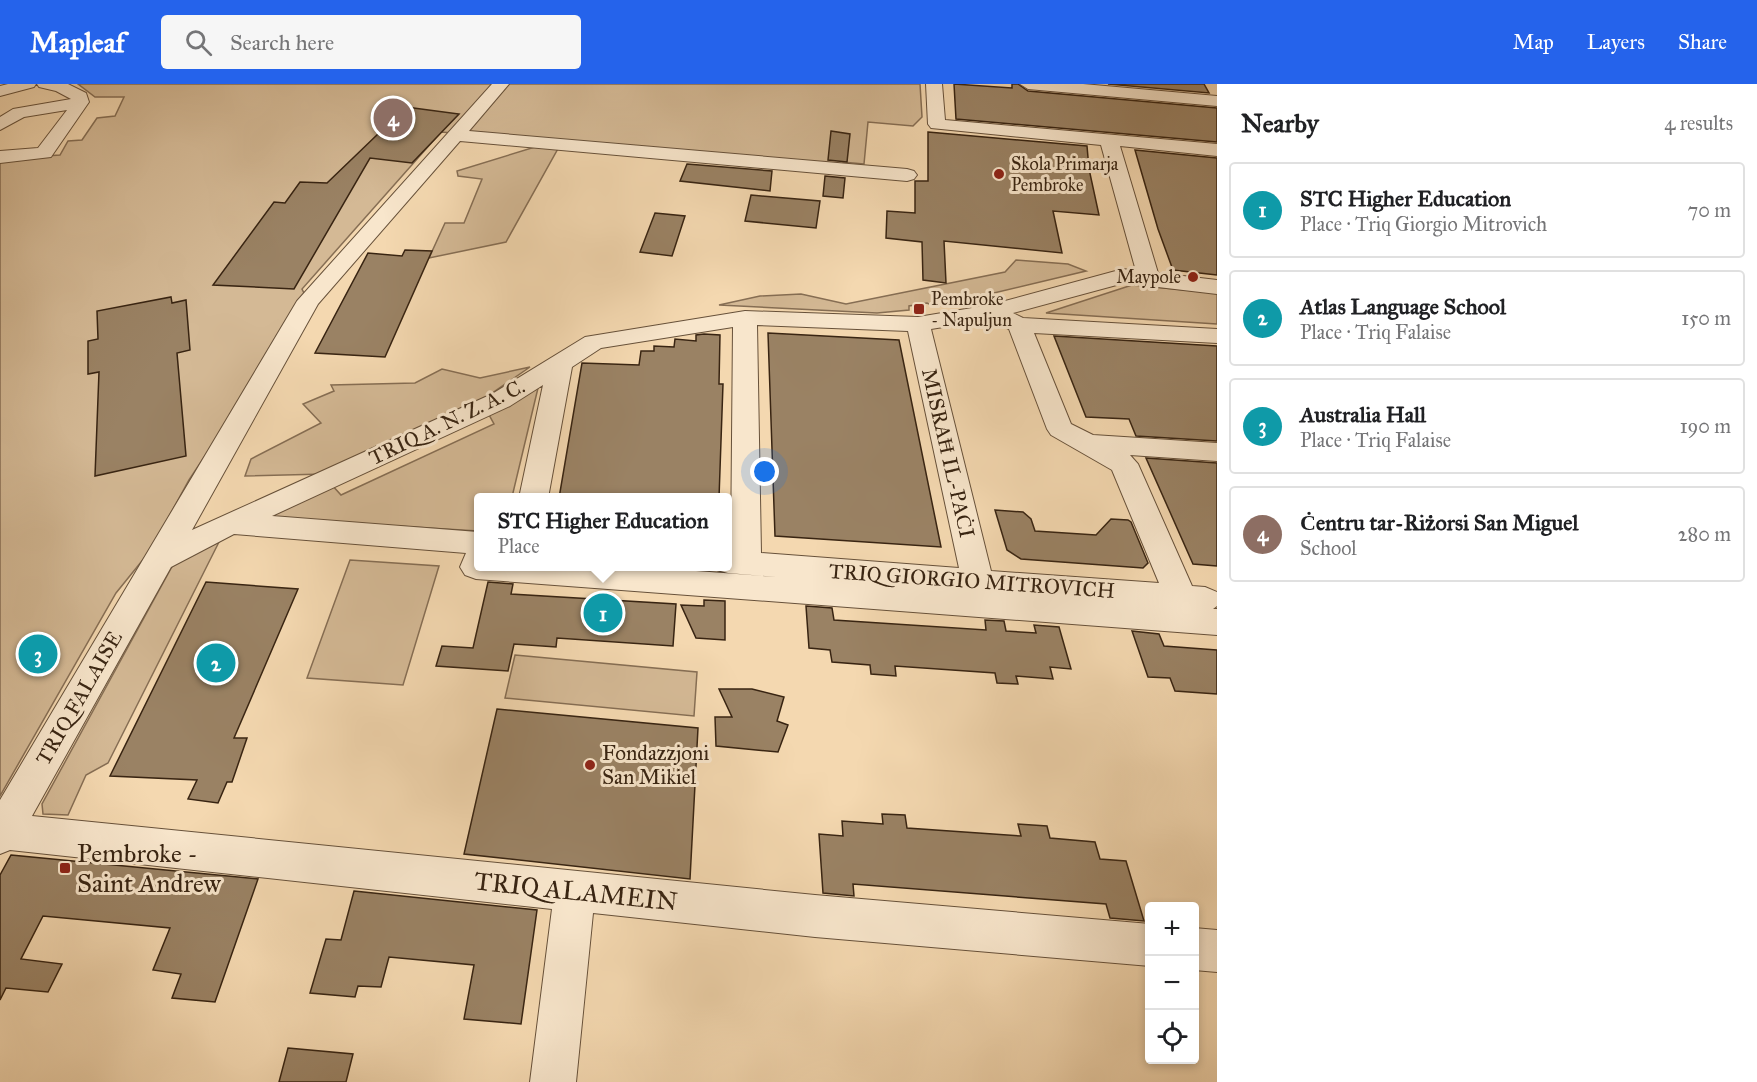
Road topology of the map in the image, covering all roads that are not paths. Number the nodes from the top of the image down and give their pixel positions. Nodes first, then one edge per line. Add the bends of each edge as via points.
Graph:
1 (28, 84) edge
2 (45, 84) edge
3 (501, 84) edge
4 (934, 84) edge
5 (1028, 84) edge
6 (1212, 84) edge
7 (1057, 85) edge
8 (0, 91) edge
9 (1217, 93) edge
10 (1217, 101) edge
11 (81, 102) junction
12 (0, 125) edge
13 (455, 135) junction
14 (1109, 141) junction
15 (1217, 150) edge
16 (0, 157) edge
17 (907, 175) dead end
18 (1149, 279) junction
19 (1217, 287) edge
20 (992, 312) junction
21 (744, 318) junction
22 (918, 324) junction
23 (1019, 325) junction
24 (1217, 336) edge
25 (560, 363) junction
26 (1090, 444) junction
27 (1217, 452) edge
28 (534, 493) edge
29 (231, 524) junction
30 (474, 543) edge
31 (158, 560) junction
32 (737, 563) edge
33 (530, 571) edge
34 (978, 581) junction
35 (1181, 597) junction
36 (1217, 600) edge
37 (1217, 622) edge
38 (1, 833) edge
39 (575, 891) junction
40 (1145, 945) edge
41 (1199, 949) edge
42 (1217, 951) edge
43 (553, 1082) edge

1 - 8 street
2 - 11 street via 61,87 80,97
3 - 13 street, TRIQ FALAISE
4 - 14 street via 937,124
5 - 7 street
6 - 9 street
7 - 10 street
11 - 12 street via 19,112
11 - 16 street via 44,153
13 - 17 street
13 - 31 street, TRIQ FALAISE via 308,301
14 - 15 street
14 - 18 street
18 - 19 street, TRIQ A. N. Z. A. C.
18 - 20 street, TRIQ A. N. Z. A. C. via 1123,276
20 - 22 street, TRIQ A. N. Z. A. C.
20 - 23 street
21 - 22 street, TRIQ A. N. Z. A. C.
21 - 25 street, TRIQ A. N. Z. A. C. via 594,342
21 - 32 street
22 - 34 street, MISRAĦ IL-PAĊI
23 - 24 street
23 - 26 street via 1060,429
25 - 28 street
25 - 29 street, TRIQ A. N. Z. A. C. via 501,400
26 - 27 street
26 - 35 street via 1124,464
29 - 30 street
29 - 31 street, TRIQ A. N. Z. A. C.
31 - 38 street, TRIQ FALAISE
32 - 34 street, TRIQ GIORGIO MITROVICH
33 - 37 street
34 - 35 street, TRIQ GIORGIO MITROVICH
35 - 36 street, TRIQ GIORGIO MITROVICH
38 - 39 street, TRIQ ALAMEIN
39 - 40 street, TRIQ ALAMEIN
39 - 43 street
41 - 42 street

